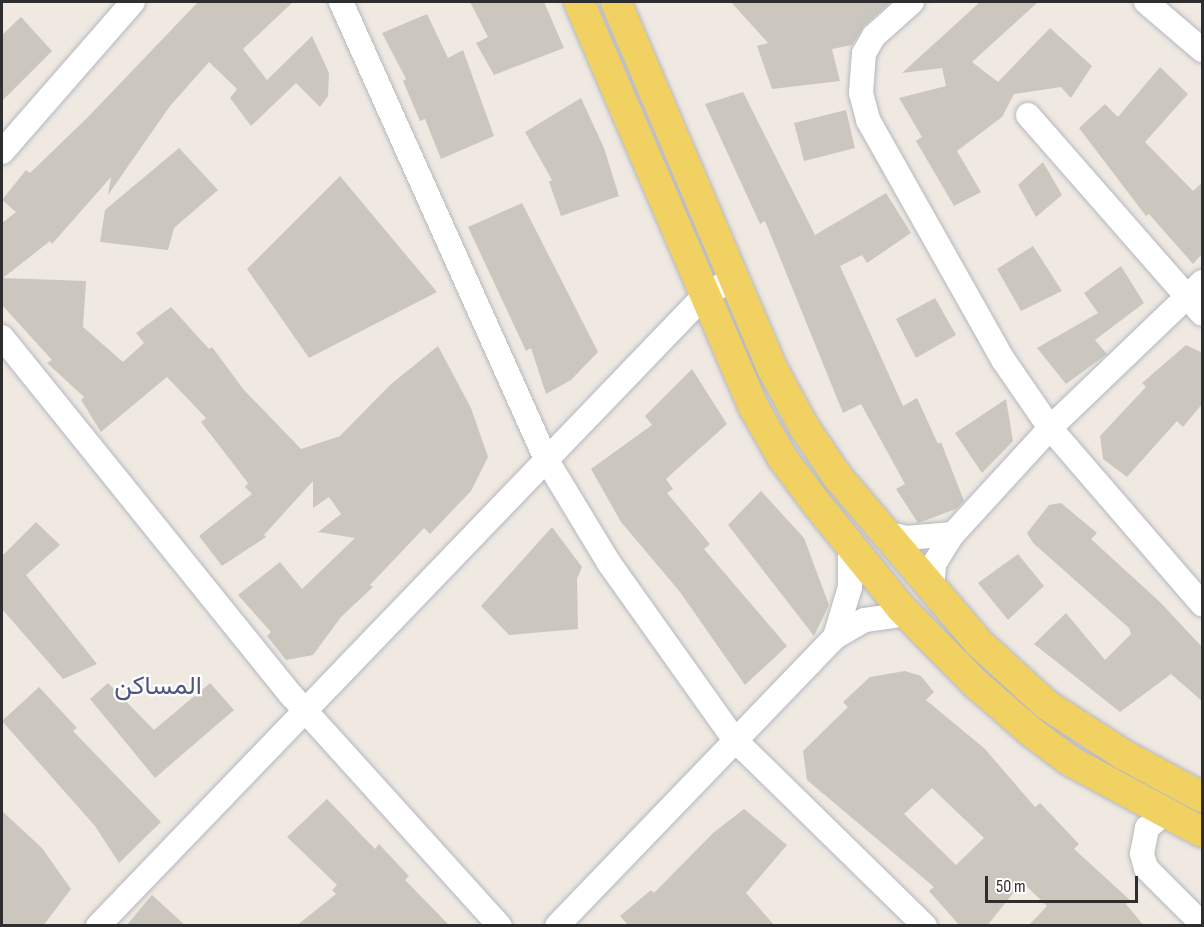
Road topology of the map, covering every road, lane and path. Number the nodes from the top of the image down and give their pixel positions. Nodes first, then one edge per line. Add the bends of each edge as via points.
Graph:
1 (341, 2) edge
2 (579, 2) edge
3 (616, 2) edge
4 (912, 2) edge
5 (1146, 2) edge
6 (127, 3) edge
7 (1203, 50) edge
8 (1028, 115) dead end
9 (2, 152) edge
10 (734, 278) junction
11 (705, 295) junction
12 (1197, 298) edge
13 (2, 337) edge
14 (1050, 428) junction
15 (546, 459) junction
16 (885, 533) junction
17 (953, 534) junction
18 (850, 546) junction
19 (932, 588) junction
20 (1203, 604) edge
21 (907, 614) junction
22 (835, 637) junction
23 (305, 710) junction
24 (735, 740) junction
25 (1203, 797) edge
26 (1166, 812) junction
27 (1203, 832) edge
28 (1203, 924) edge
29 (98, 926) edge
30 (500, 926) edge
31 (557, 926) edge
32 (925, 926) edge

1 - 15 street
2 - 11 main road
3 - 10 main road
4 - 14 street via 874,36 864,53 861,93 868,120 1004,361
5 - 7 street
6 - 9 street
8 - 12 street
10 - 11 street
10 - 16 main road via 771,366 804,428 837,476
11 - 15 street
11 - 18 main road via 754,408 777,448
12 - 14 street
13 - 23 street
14 - 17 street
14 - 20 street
15 - 23 street
15 - 24 street via 609,563
16 - 17 street via 922,538
16 - 19 main road
17 - 19 street via 934,564
18 - 21 main road
18 - 22 street via 850,587
19 - 25 main road via 979,643 1047,705 1124,754
21 - 22 street via 885,614 865,620
21 - 26 main road via 976,684 1030,731 1070,761
22 - 24 street
23 - 29 street
23 - 30 street
24 - 31 street
24 - 32 street
26 - 27 main road
26 - 28 street via 1147,828 1142,854 1146,868

